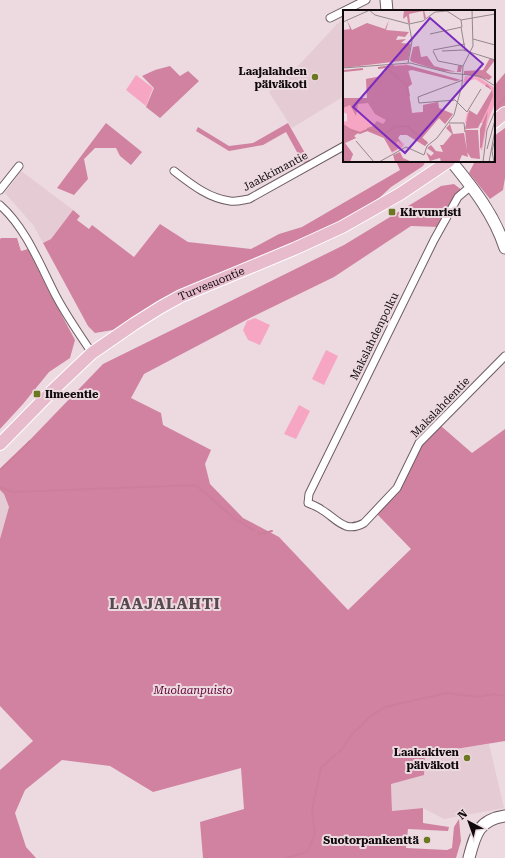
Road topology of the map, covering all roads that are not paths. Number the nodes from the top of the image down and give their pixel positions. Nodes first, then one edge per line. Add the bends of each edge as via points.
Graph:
1 (366, 0) edge
2 (386, 0) edge
3 (346, 10) edge
4 (388, 10) edge
5 (343, 12) edge
6 (330, 18) dead end
7 (505, 113) edge
8 (495, 121) edge
9 (343, 147) edge
10 (448, 162) edge
11 (451, 162) edge
12 (19, 166) dead end
13 (174, 171) dead end
14 (471, 186) junction
15 (0, 190) edge
16 (0, 205) edge
17 (505, 248) edge
18 (92, 353) junction
19 (505, 356) edge
20 (0, 444) edge
21 (308, 503) joint
22 (505, 816) edge
23 (469, 858) edge

1 - 3 street
2 - 4 street
5 - 6 street
7 - 8 main road
9 - 13 street, Jaakkimantie via 249,199 231,201 215,198 199,190
10 - 18 main road, Turvesuontie via 400,194 342,227 203,286 161,307
11 - 14 street
12 - 15 street
14 - 17 street via 493,219
14 - 21 street, Makslahdenpolku via 458,197 434,240 309,494
16 - 18 street via 25,236 64,311
18 - 20 main road, Turvesuontie
19 - 21 street, Makslahdentie via 418,443 397,488 364,522 357,527 343,525 322,509
22 - 23 street via 481,826

